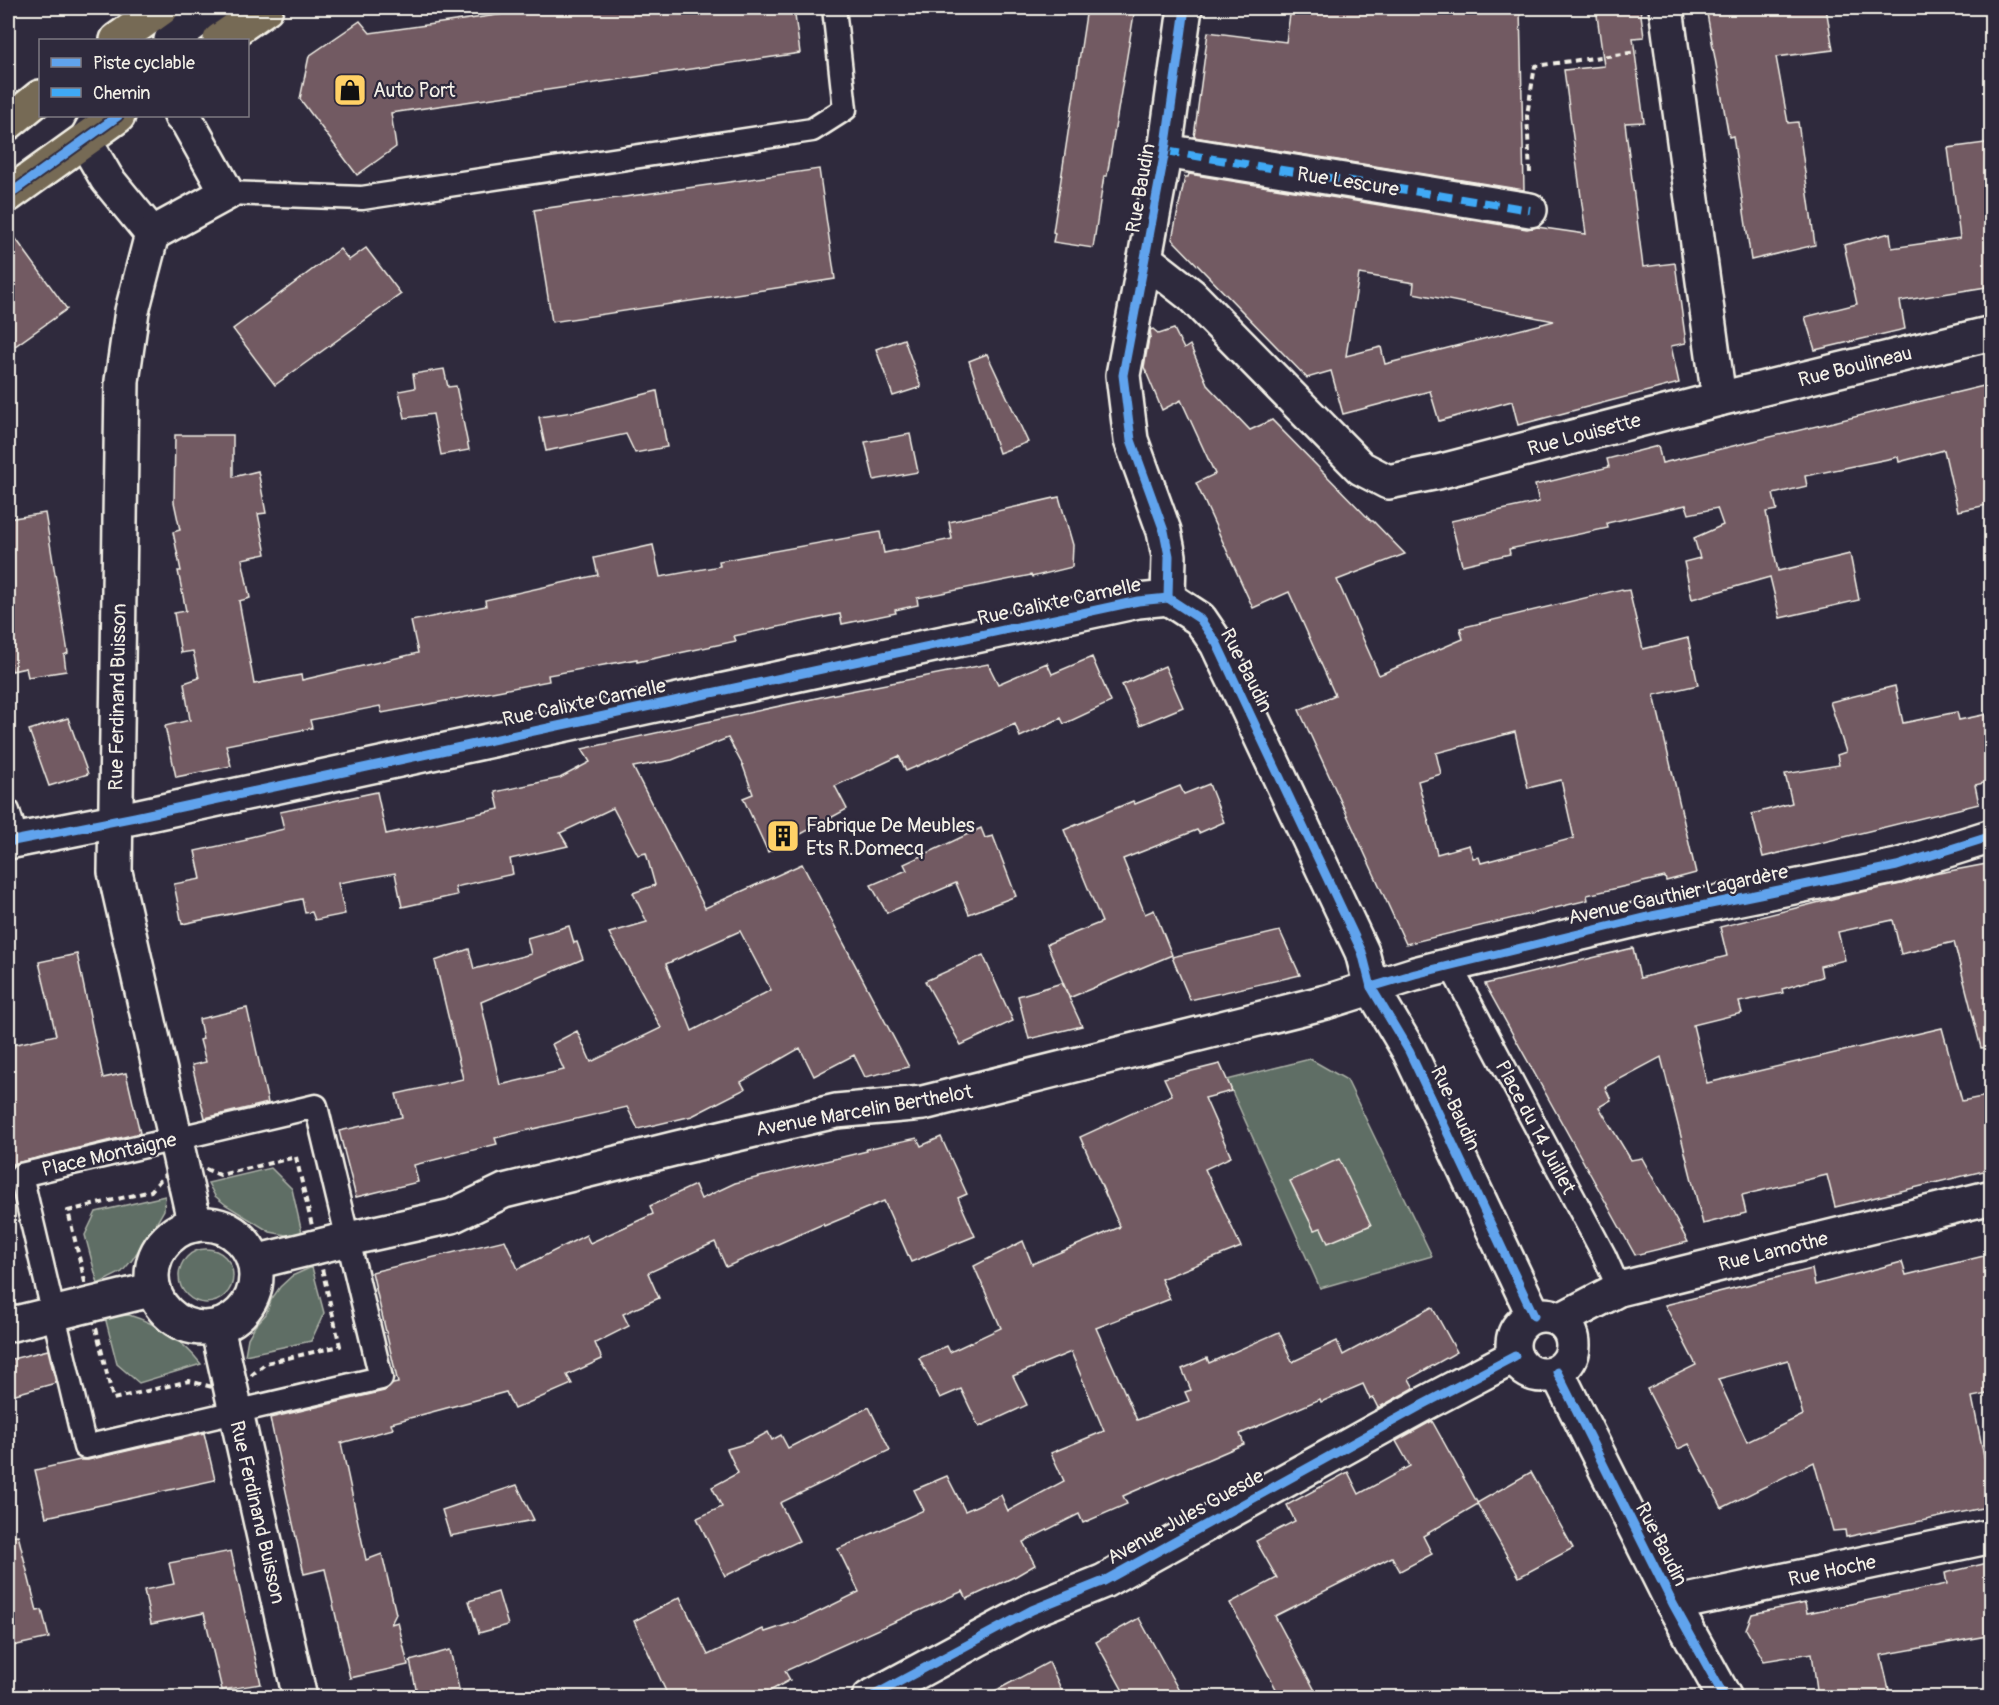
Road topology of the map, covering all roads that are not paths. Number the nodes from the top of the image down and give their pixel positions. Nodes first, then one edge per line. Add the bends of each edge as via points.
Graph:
1 (162, 8) edge
2 (214, 8) edge
3 (834, 8) edge
4 (1185, 8) edge
5 (1666, 8) edge
6 (258, 12) edge
7 (118, 39) edge
8 (172, 39) edge
9 (221, 39) edge
10 (39, 99) edge
11 (116, 117) edge
12 (182, 117) edge
13 (8, 123) edge
14 (92, 128) edge
15 (1166, 151) junction
16 (227, 193) junction
17 (8, 195) edge
18 (1530, 210) road end
19 (152, 234) junction
20 (1145, 259) junction
21 (1992, 333) edge
22 (1719, 399) junction
23 (1168, 598) junction
24 (114, 820) junction
25 (11, 831) edge
26 (1992, 836) edge
27 (1450, 965) junction
28 (1371, 987) junction
29 (177, 1148) junction
30 (1992, 1197) edge
31 (195, 1225) junction
32 (332, 1243) junction
33 (255, 1262) junction
34 (154, 1289) junction
35 (1619, 1289) junction
36 (54, 1313) junction
37 (1547, 1318) junction
38 (8, 1325) edge
39 (217, 1327) junction
40 (1515, 1356) junction
41 (1557, 1372) junction
42 (234, 1402) junction
43 (1992, 1536) edge
44 (1673, 1604) junction
45 (300, 1698) edge
46 (869, 1698) edge
47 (1725, 1698) edge

1 - 7 main road
2 - 8 street
3 - 16 lane via 845,109 812,130 362,198
4 - 15 street, Rue Baudin
5 - 22 street
6 - 9 main road
10 - 13 main road
11 - 14 main road
12 - 16 street
14 - 17 main road
14 - 19 street via 107,179
15 - 18 street, Rue Lescure
15 - 20 street, Rue Baudin
16 - 19 street
19 - 24 street, Rue Ferdinand Buisson via 132,311 123,381
20 - 22 street, Rue Louisette via 1191,294 1361,468 1388,482
20 - 23 street, Rue Baudin via 1123,375 1131,440 1164,531 1169,556
21 - 22 street, Rue Boulineau
23 - 24 street, Rue Calixte Camelle via 1138,601
23 - 28 street, Rue Baudin via 1200,619 1217,644 1362,952
24 - 25 street, Rue Calixte Camelle
24 - 29 street, Rue Ferdinand Buisson via 115,872
26 - 27 street, Avenue Gauthier Lagardère via 1897,866 1652,916
27 - 28 street, Avenue Gauthier Lagardère
27 - 35 lane, Place du 14 Juillet
28 - 32 street, Avenue Marcelin Berthelot via 1326,1002 923,1103 836,1111 654,1153 504,1191 452,1216
28 - 37 street, Rue Baudin via 1409,1051
29 - 31 street, Rue Ferdinand Buisson
29 - 32 lane, Place Montaigne via 316,1106
29 - 36 lane, Place Montaigne via 21,1175
30 - 35 street, Rue Lamothe
31 - 33 street via 209,1224 238,1236
31 - 34 street via 178,1232 156,1257
32 - 33 street, Avenue Marcelin Berthelot
32 - 42 lane, Place Montaigne via 381,1378
33 - 39 street via 253,1295 232,1320
34 - 36 street
34 - 39 street via 171,1316 201,1328
35 - 37 street, Rue Lamothe
36 - 38 street
36 - 42 lane, Place Montaigne via 85,1448
37 - 40 street via 1525,1321 1518,1328 1514,1336
37 - 41 street via 1568,1327 1573,1347 1571,1357
39 - 42 street, Rue Ferdinand Buisson
40 - 41 street via 1532,1373
40 - 46 street, Avenue Jules Guesde via 1104,1581 1032,1610
41 - 44 street, Rue Baudin
42 - 45 street, Rue Ferdinand Buisson
43 - 44 street, Rue Hoche
44 - 47 street, Rue Baudin

